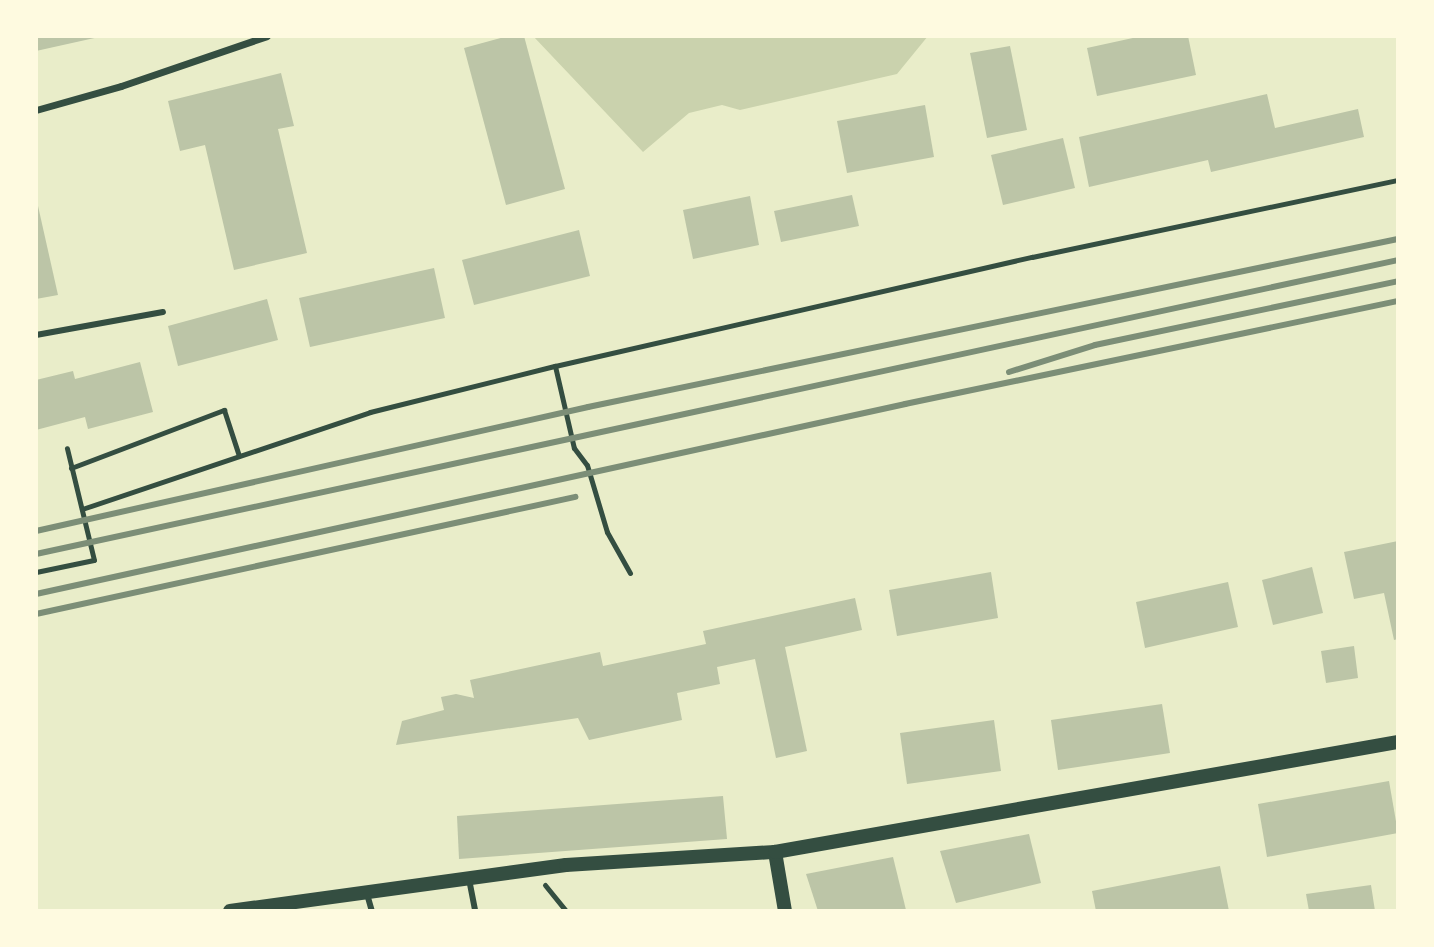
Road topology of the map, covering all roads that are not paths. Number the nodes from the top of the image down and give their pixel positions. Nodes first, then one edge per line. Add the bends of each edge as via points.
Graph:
1 (267, 36) edge
2 (36, 110) edge
3 (163, 312) dead end
4 (36, 335) edge
5 (1398, 742) edge
6 (775, 852) junction
7 (469, 877) junction
8 (366, 891) junction
9 (230, 911) edge
10 (372, 911) edge
11 (475, 911) edge
12 (785, 911) edge

1 - 2 street
3 - 4 lane
5 - 6 street
6 - 7 street
6 - 12 street
7 - 8 street
7 - 11 lane
8 - 9 street
8 - 10 lane

